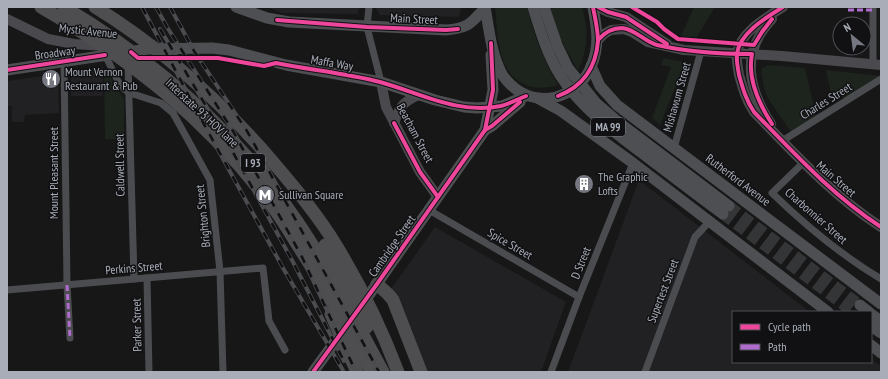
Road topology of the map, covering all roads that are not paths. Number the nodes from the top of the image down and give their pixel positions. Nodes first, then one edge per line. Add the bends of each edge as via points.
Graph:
1 (41, 7) edge
2 (64, 7) edge
3 (95, 7) edge
4 (236, 7) edge
5 (369, 7) edge
6 (485, 7) edge
7 (533, 7) edge
8 (544, 7) edge
9 (593, 7) edge
10 (598, 7) edge
11 (873, 7) edge
12 (7, 19) edge
13 (367, 27) junction
14 (598, 40) junction
15 (491, 43) junction
16 (672, 48) junction
17 (148, 50) junction
18 (701, 51) junction
19 (131, 52) junction
20 (737, 54) junction
21 (752, 54) junction
22 (106, 56) junction
23 (64, 62) junction
24 (877, 65) edge
25 (7, 70) edge
26 (589, 70) junction
27 (881, 79) edge
28 (381, 82) junction
29 (130, 93) junction
30 (418, 95) junction
31 (526, 96) junction
32 (538, 99) junction
33 (490, 108) junction
34 (394, 123) junction
35 (485, 130) junction
36 (782, 141) junction
37 (261, 148) junction
38 (672, 150) junction
39 (633, 163) junction
40 (803, 163) junction
41 (658, 178) junction
42 (438, 197) junction
43 (429, 210) junction
44 (709, 222) junction
45 (881, 227) edge
46 (300, 249) junction
47 (220, 271) junction
48 (147, 278) junction
49 (134, 279) junction
50 (881, 279) edge
51 (67, 285) junction
52 (375, 287) junction
53 (7, 290) edge
54 (579, 297) junction
55 (881, 304) edge
56 (827, 311) edge
57 (872, 314) edge
58 (881, 321) edge
59 (872, 327) edge
60 (881, 334) edge
61 (70, 338) dead end
62 (872, 346) edge
63 (285, 350) dead end
64 (881, 353) edge
65 (315, 369) edge
66 (149, 372) edge
67 (223, 372) edge
68 (357, 372) edge
69 (372, 372) edge
70 (383, 372) edge
71 (398, 372) edge
72 (421, 372) edge
73 (551, 372) edge
74 (645, 372) edge

1 - 46 highway, I 93 via 124,60 194,118 253,181
2 - 70 highway, Interstate 93 HOV lane / I 93 via 114,38 160,74 223,130 261,172 312,243
3 - 37 highway, I 93 via 136,33 180,68 222,106
4 - 13 main road, Main Street via 277,20
5 - 13 street, Beacham Street
6 - 13 main road, Main Street via 469,25 458,29
6 - 15 main road
7 - 8 main road, MA 99 via 560,75 586,106 612,130 726,210 596,103 568,68 556,45
9 - 14 main road
10 - 16 main road via 626,17
11 - 24 street
12 - 17 main road, Mystic Avenue via 35,34 60,42
13 - 28 street, Beacham Street
14 - 16 main road via 610,30 619,28 632,32 648,42
14 - 26 main road
15 - 31 main road via 501,73
15 - 33 main road, Cambridge Street via 493,90
16 - 18 main road
17 - 19 main road, Maffa Way
17 - 28 main road, Maffa Way via 229,50 276,63
18 - 20 main road
18 - 38 street, Mishawum Street
19 - 22 main road, Maffa Way
19 - 29 street, Caldwell Street via 128,60
20 - 21 main road
20 - 21 main road via 739,46 750,31 783,7 762,32
20 - 36 main road, Main Street via 743,92 748,103
21 - 24 main road
21 - 36 main road, Main Street via 751,67 755,91
22 - 23 main road, Broadway
22 - 29 street via 118,81
23 - 25 main road, Broadway
23 - 51 street, Mount Pleasant Street
26 - 32 main road via 575,88 558,96
26 - 38 main road, Rutherford Avenue via 608,96
27 - 36 street, Charles Street
28 - 30 main road, Maffa Way
28 - 34 main road, Beacham Street via 386,107
29 - 47 street, Brighton Street via 148,98 167,107 173,113 208,175 212,185
29 - 49 street, Caldwell Street
30 - 33 main road, Maffa Way via 464,107
30 - 34 main road via 400,108
31 - 32 main road
31 - 33 main road, Maffa Way
31 - 35 main road, Cambridge Street
32 - 39 main road via 561,111
33 - 35 main road, Cambridge Street
34 - 42 main road, Beacham Street via 420,172
35 - 42 main road, Cambridge Street
36 - 40 main road, Main Street
37 - 70 highway via 343,275 366,324
37 - 71 highway, I 93 via 298,191 338,248 370,307
38 - 41 main road via 659,162
38 - 55 main road, Rutherford Avenue
39 - 41 main road
39 - 54 street, D Street
40 - 45 main road, Main Street via 840,197
40 - 50 street, Charbonnier Street via 772,193 824,240
41 - 44 main road
42 - 43 main road, Cambridge Street
43 - 52 main road, Cambridge Street
43 - 54 street, Spice Street
44 - 56 main road
44 - 74 street, Supertest Street via 695,237
46 - 68 highway
46 - 69 highway, I 93
47 - 48 street, Perkins Street
47 - 63 street, Perkins Street via 263,268 269,321
47 - 67 street, Brighton Street
48 - 49 street, Perkins Street
48 - 66 street, Parker Street
49 - 51 street, Perkins Street
51 - 53 street, Perkins Street
51 - 61 street, Mount Pleasant Street
52 - 65 main road, Cambridge Street
52 - 72 highway via 388,294 396,307
54 - 73 street, D Street
57 - 58 main road
59 - 60 main road
62 - 64 main road

